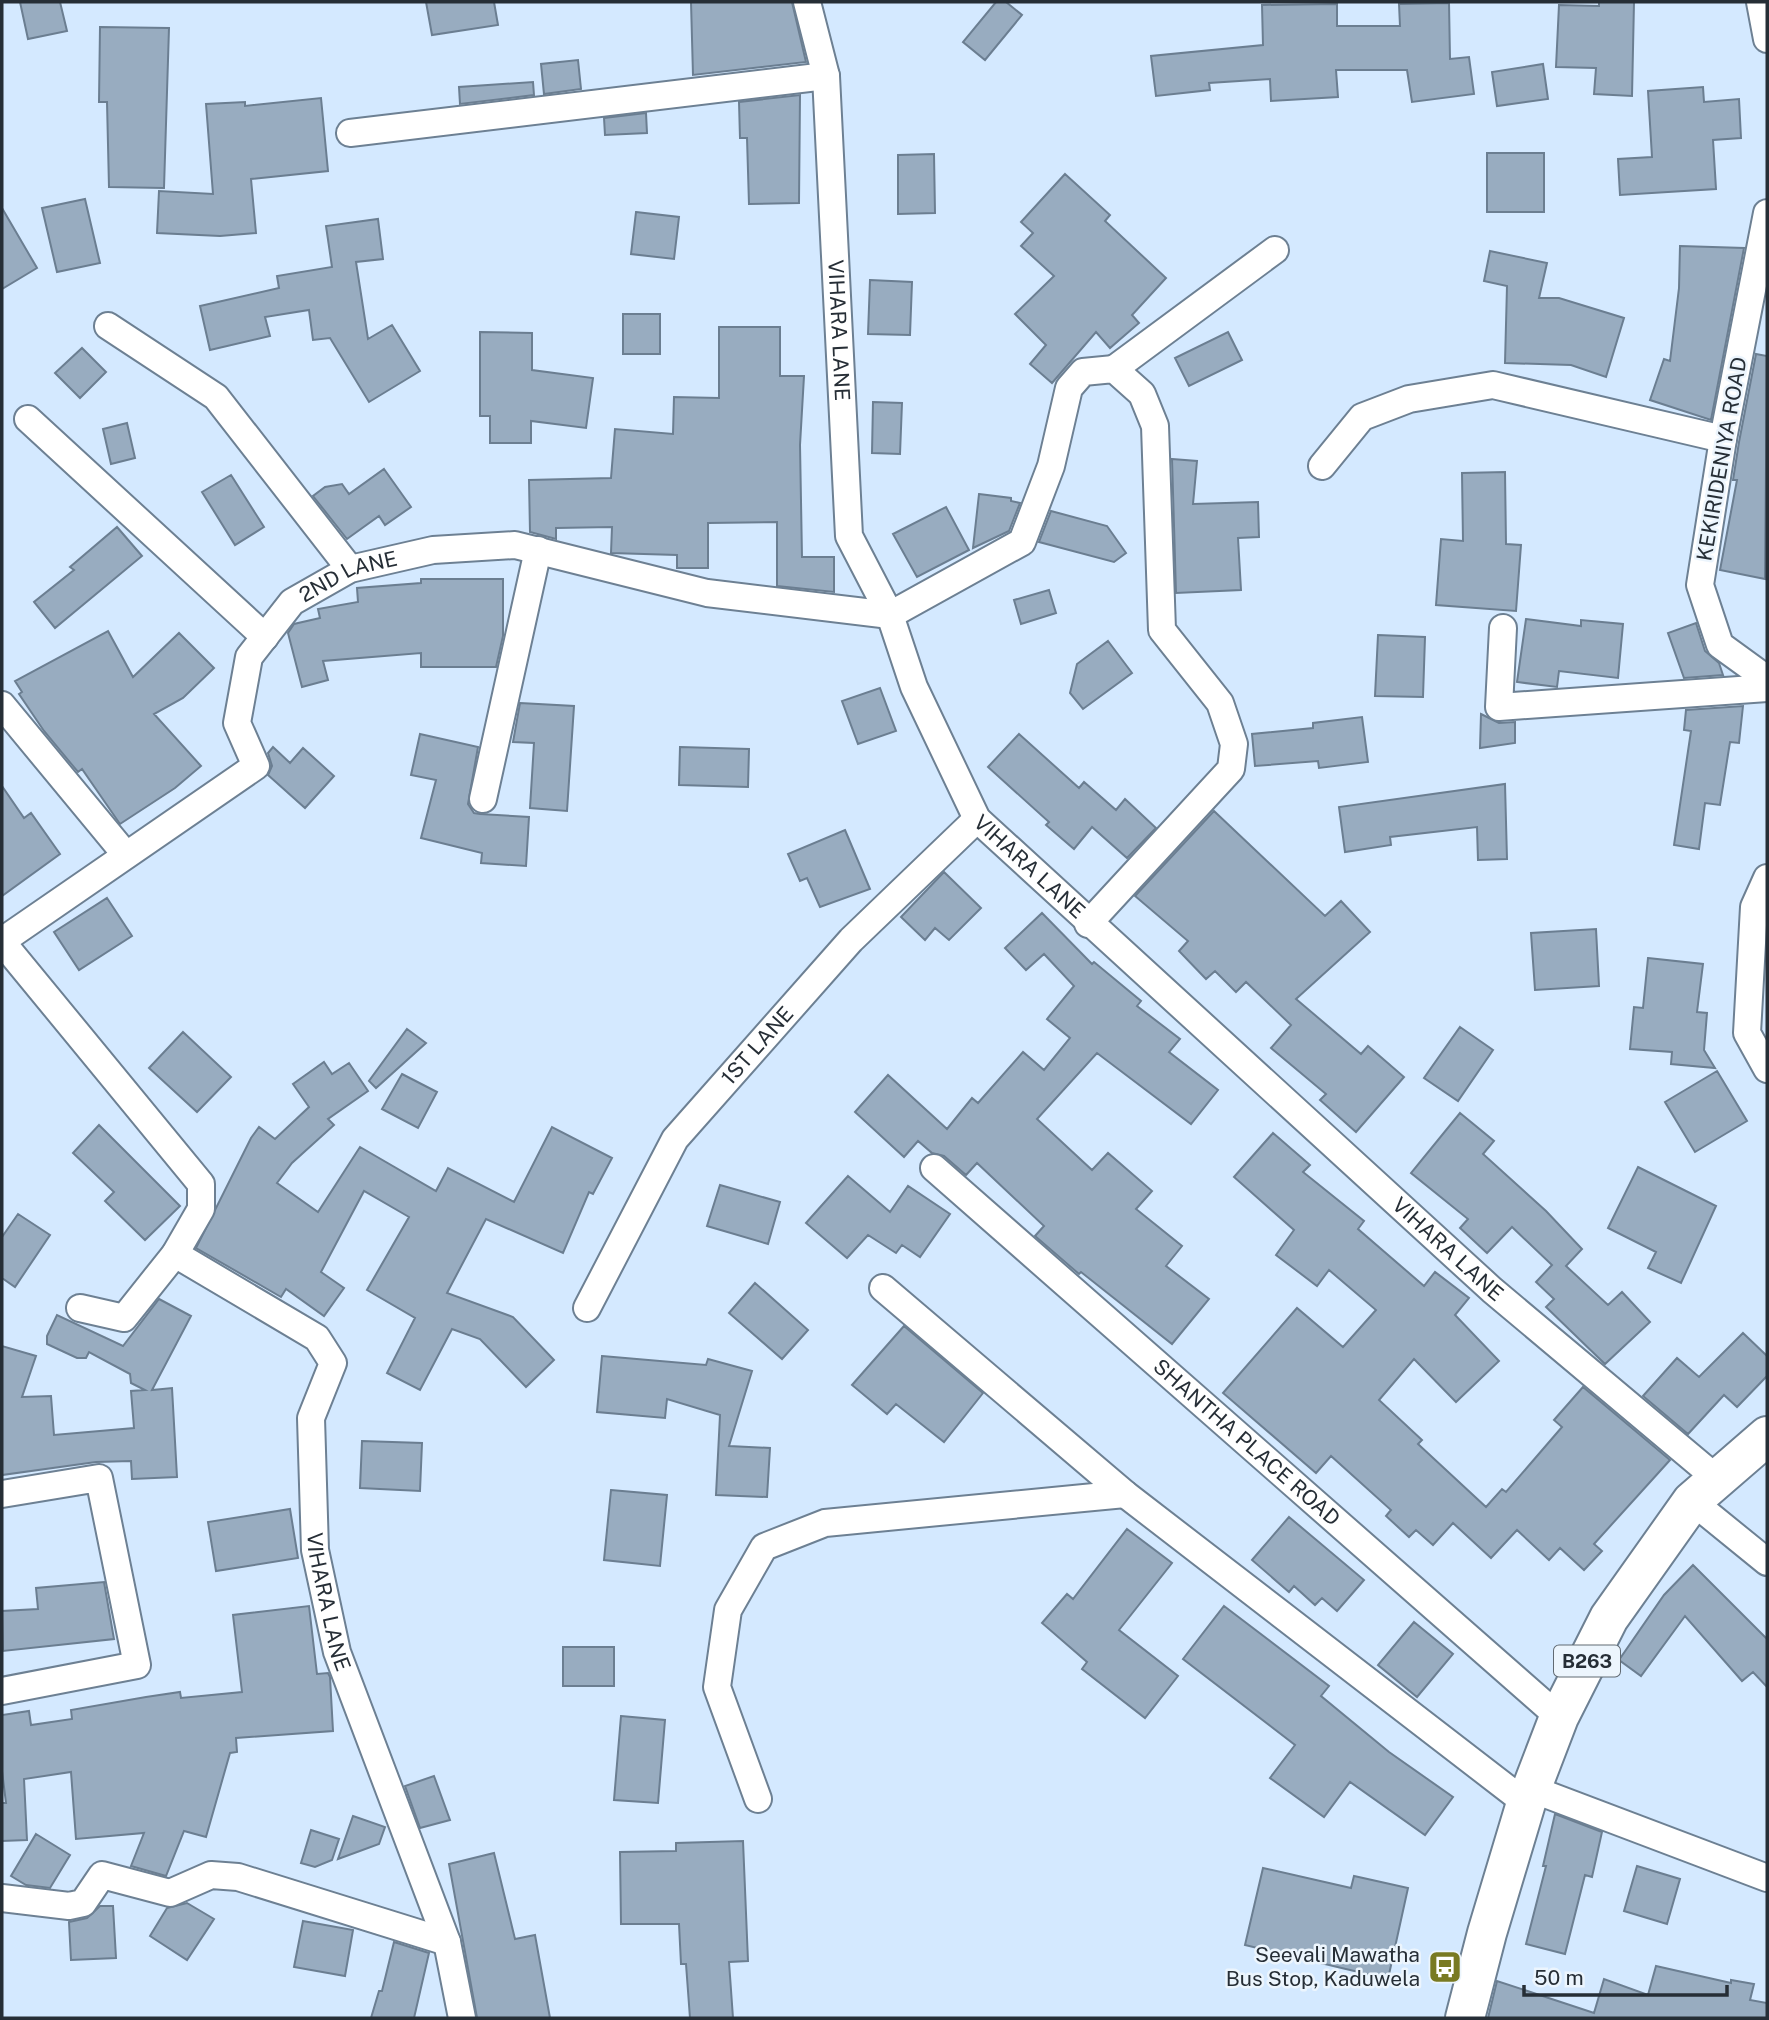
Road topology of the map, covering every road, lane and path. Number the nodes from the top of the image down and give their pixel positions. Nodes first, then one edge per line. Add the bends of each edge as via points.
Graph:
1 (807, 2) edge
2 (1760, 2) edge
3 (1767, 39) edge
4 (826, 76) junction
5 (350, 133) dead end
6 (1767, 213) edge
7 (1275, 250) dead end
8 (108, 326) dead end
9 (1114, 369) junction
10 (29, 419) dead end
11 (1723, 439) junction
12 (1322, 466) dead end
13 (538, 550) junction
14 (350, 569) junction
15 (890, 615) junction
16 (1503, 628) dead end
17 (264, 637) junction
18 (1767, 679) edge
19 (1767, 688) edge
20 (2, 705) edge
21 (483, 799) dead end
22 (977, 820) junction
23 (126, 855) junction
24 (1767, 878) edge
25 (1088, 924) junction
26 (2, 941) edge
27 (1767, 1069) edge
28 (934, 1168) dead end
29 (175, 1254) junction
30 (883, 1288) dead end
31 (80, 1308) dead end
32 (587, 1308) dead end
33 (1767, 1436) edge
34 (1704, 1489) junction
35 (2, 1494) edge
36 (1125, 1494) junction
37 (1767, 1562) edge
38 (2, 1692) edge
39 (1559, 1717) junction
40 (1529, 1796) junction
41 (758, 1799) dead end
42 (1767, 1878) edge
43 (2, 1898) edge
44 (447, 1942) junction
45 (462, 2018) edge
46 (1465, 2018) edge

1 - 4 street, VIHARA LANE
2 - 3 street
4 - 5 street
4 - 15 street, VIHARA LANE via 849,536
6 - 11 street, KEKIRIDENIYA ROAD
7 - 9 street
8 - 14 street via 216,397
9 - 15 street via 1083,372 1069,388 1051,466 1022,542
9 - 25 street via 1142,394 1154,426 1162,630 1220,703 1234,744 1231,769
10 - 17 street
11 - 12 street via 1493,385 1409,398 1362,417
11 - 18 street, KEKIRIDENIYA ROAD via 1700,585 1720,645
13 - 14 street, 2ND LANE via 515,545 433,550
13 - 15 street, 2ND LANE via 707,593
13 - 21 street
14 - 17 street, 2ND LANE via 292,602
15 - 22 street, VIHARA LANE via 914,687
16 - 19 street via 1499,707
17 - 23 street, 2ND LANE via 249,657 237,723 256,766
20 - 23 street
22 - 25 street, VIHARA LANE
22 - 32 street, 1ST LANE via 851,940 675,1139
23 - 26 street, 2ND LANE
24 - 27 street via 1754,907 1747,1033
25 - 34 street, VIHARA LANE
26 - 29 street via 201,1184 201,1209
28 - 39 street, SHANTHA PLACE ROAD
29 - 31 street via 124,1318
29 - 44 street, VIHARA LANE via 317,1338 333,1363 312,1419 315,1550 337,1651
30 - 36 street
33 - 34 main road, B263
34 - 37 street, VIHARA LANE
34 - 39 main road, B263 via 1609,1618
35 - 38 street via 99,1478 137,1665
36 - 40 street
36 - 41 street via 825,1523 764,1547 728,1610 717,1687
39 - 40 main road, B263
40 - 42 street
40 - 46 main road, B263
43 - 44 street via 69,1906 83,1903 102,1875 170,1893 211,1875 238,1877
44 - 45 street, VIHARA LANE

